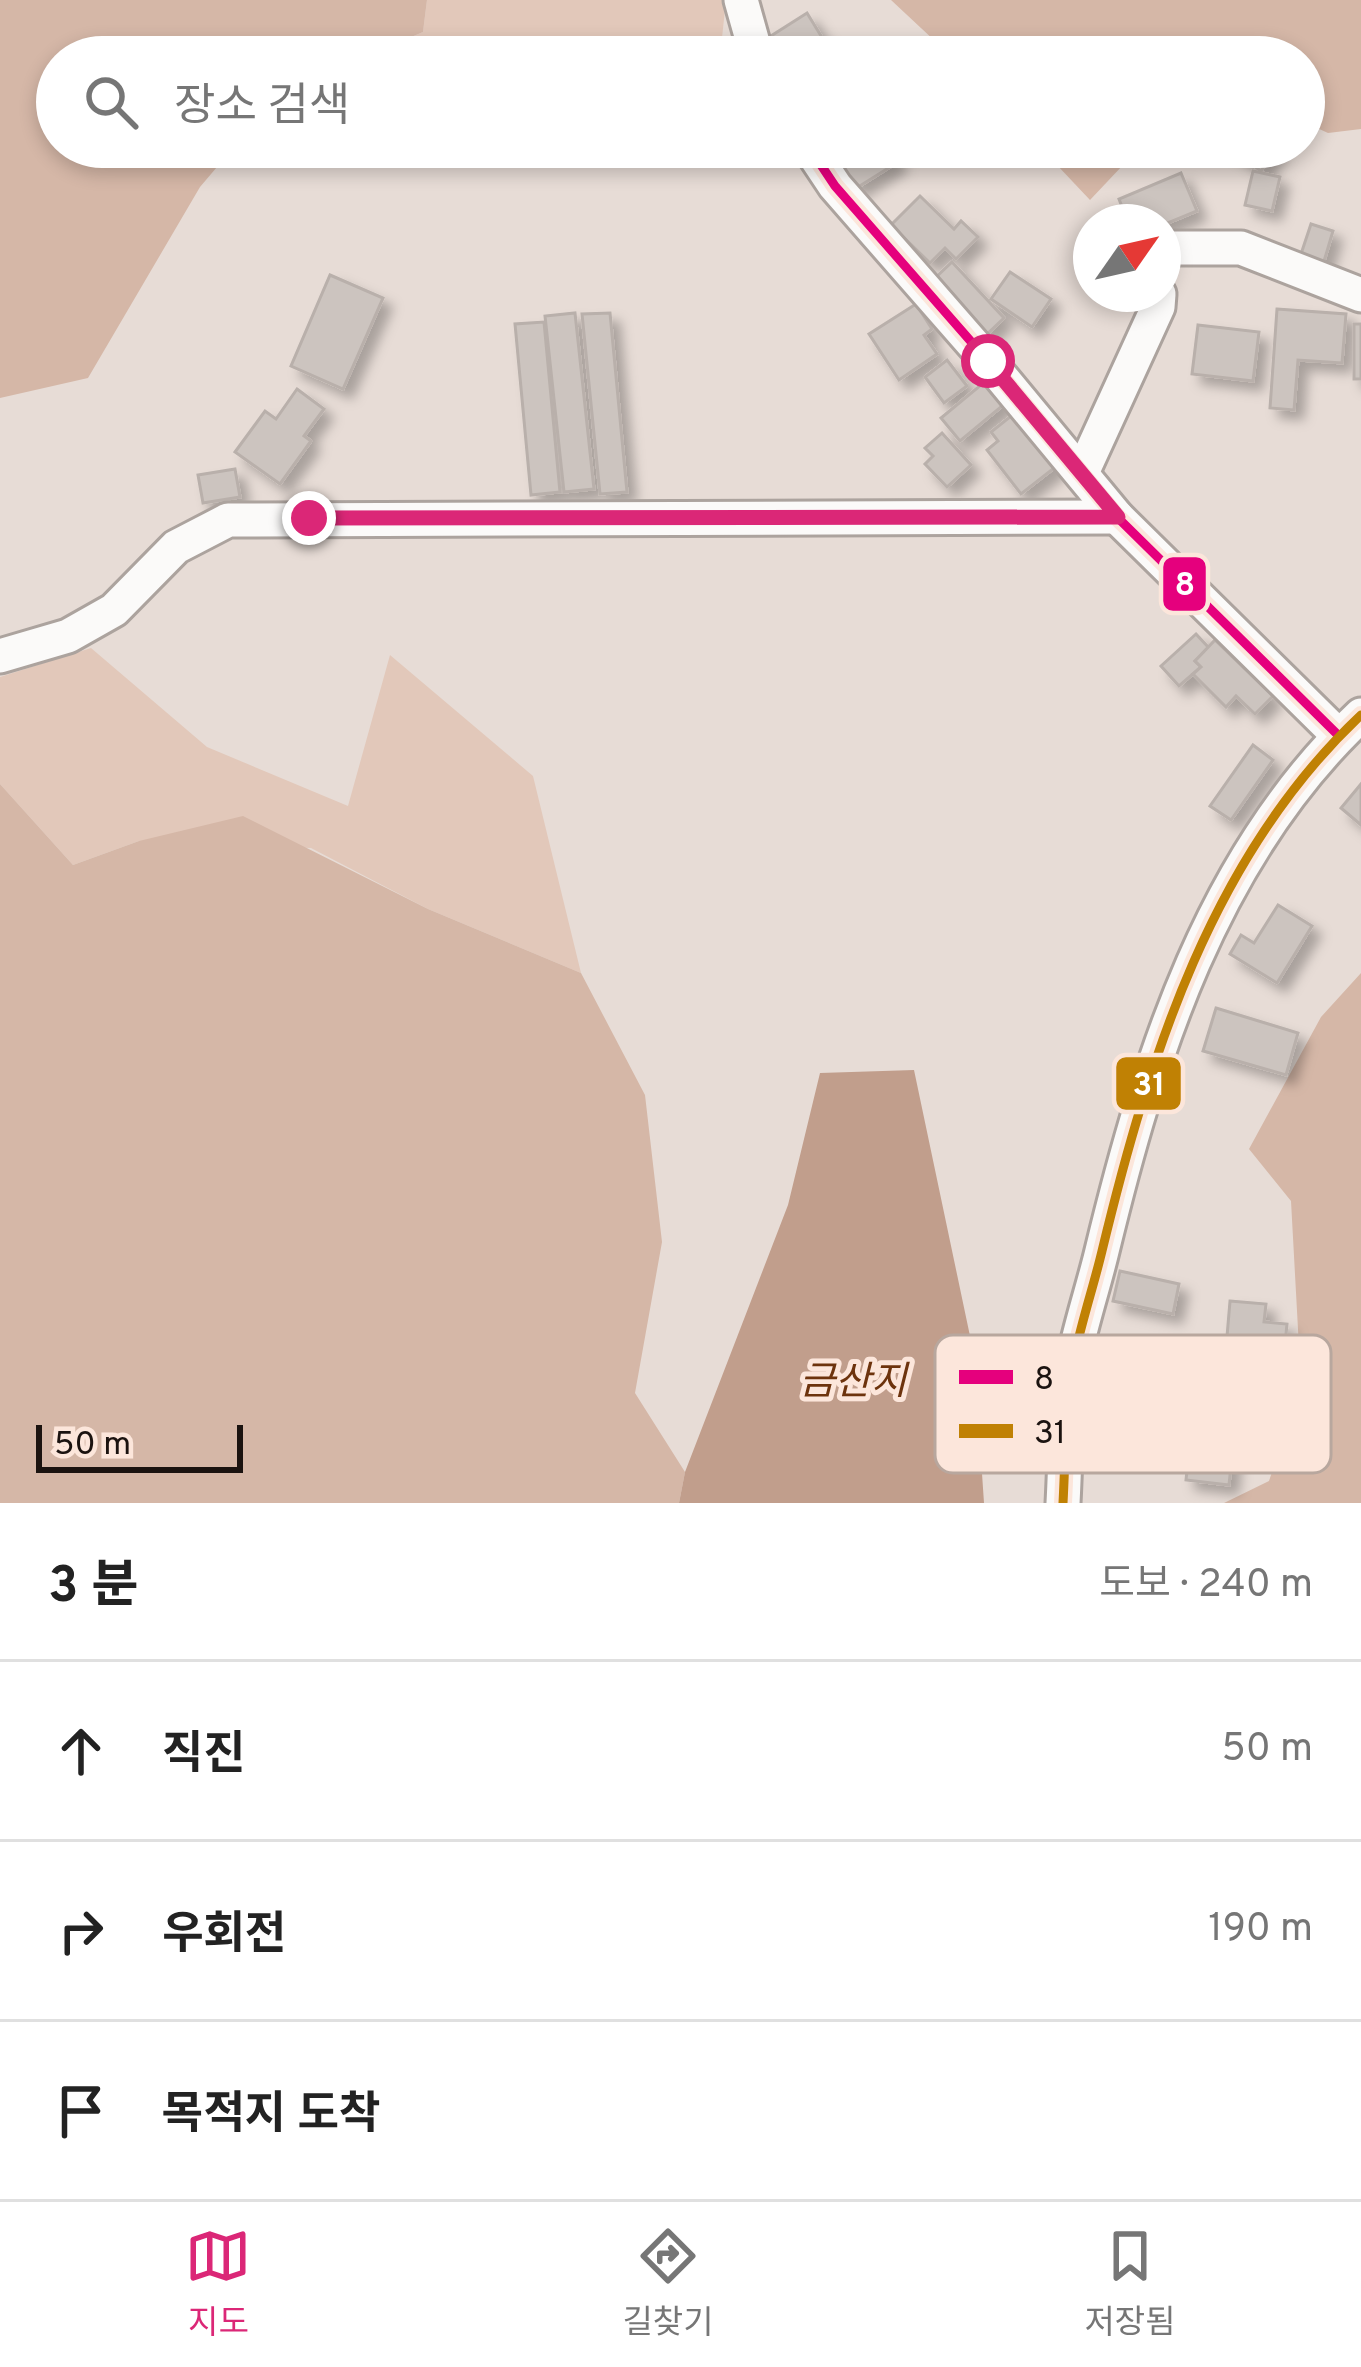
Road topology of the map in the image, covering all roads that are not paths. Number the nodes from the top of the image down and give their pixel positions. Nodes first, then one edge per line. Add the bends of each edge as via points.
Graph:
1 (741, 0) edge
2 (752, 36) edge
3 (823, 168) edge
4 (1181, 248) edge
5 (1361, 295) edge
6 (1156, 312) edge
7 (1082, 473) junction
8 (1118, 517) junction
9 (0, 656) edge
10 (1350, 725) edge
11 (1082, 1335) edge
12 (1065, 1473) edge
13 (1063, 1503) edge

1 - 2 street
3 - 7 street
4 - 5 street via 1241,248
6 - 7 street
7 - 8 street
8 - 9 street via 228,520 176,547 114,610
8 - 10 street
10 - 11 street via 1286,798 1193,957 1129,1141
12 - 13 street

